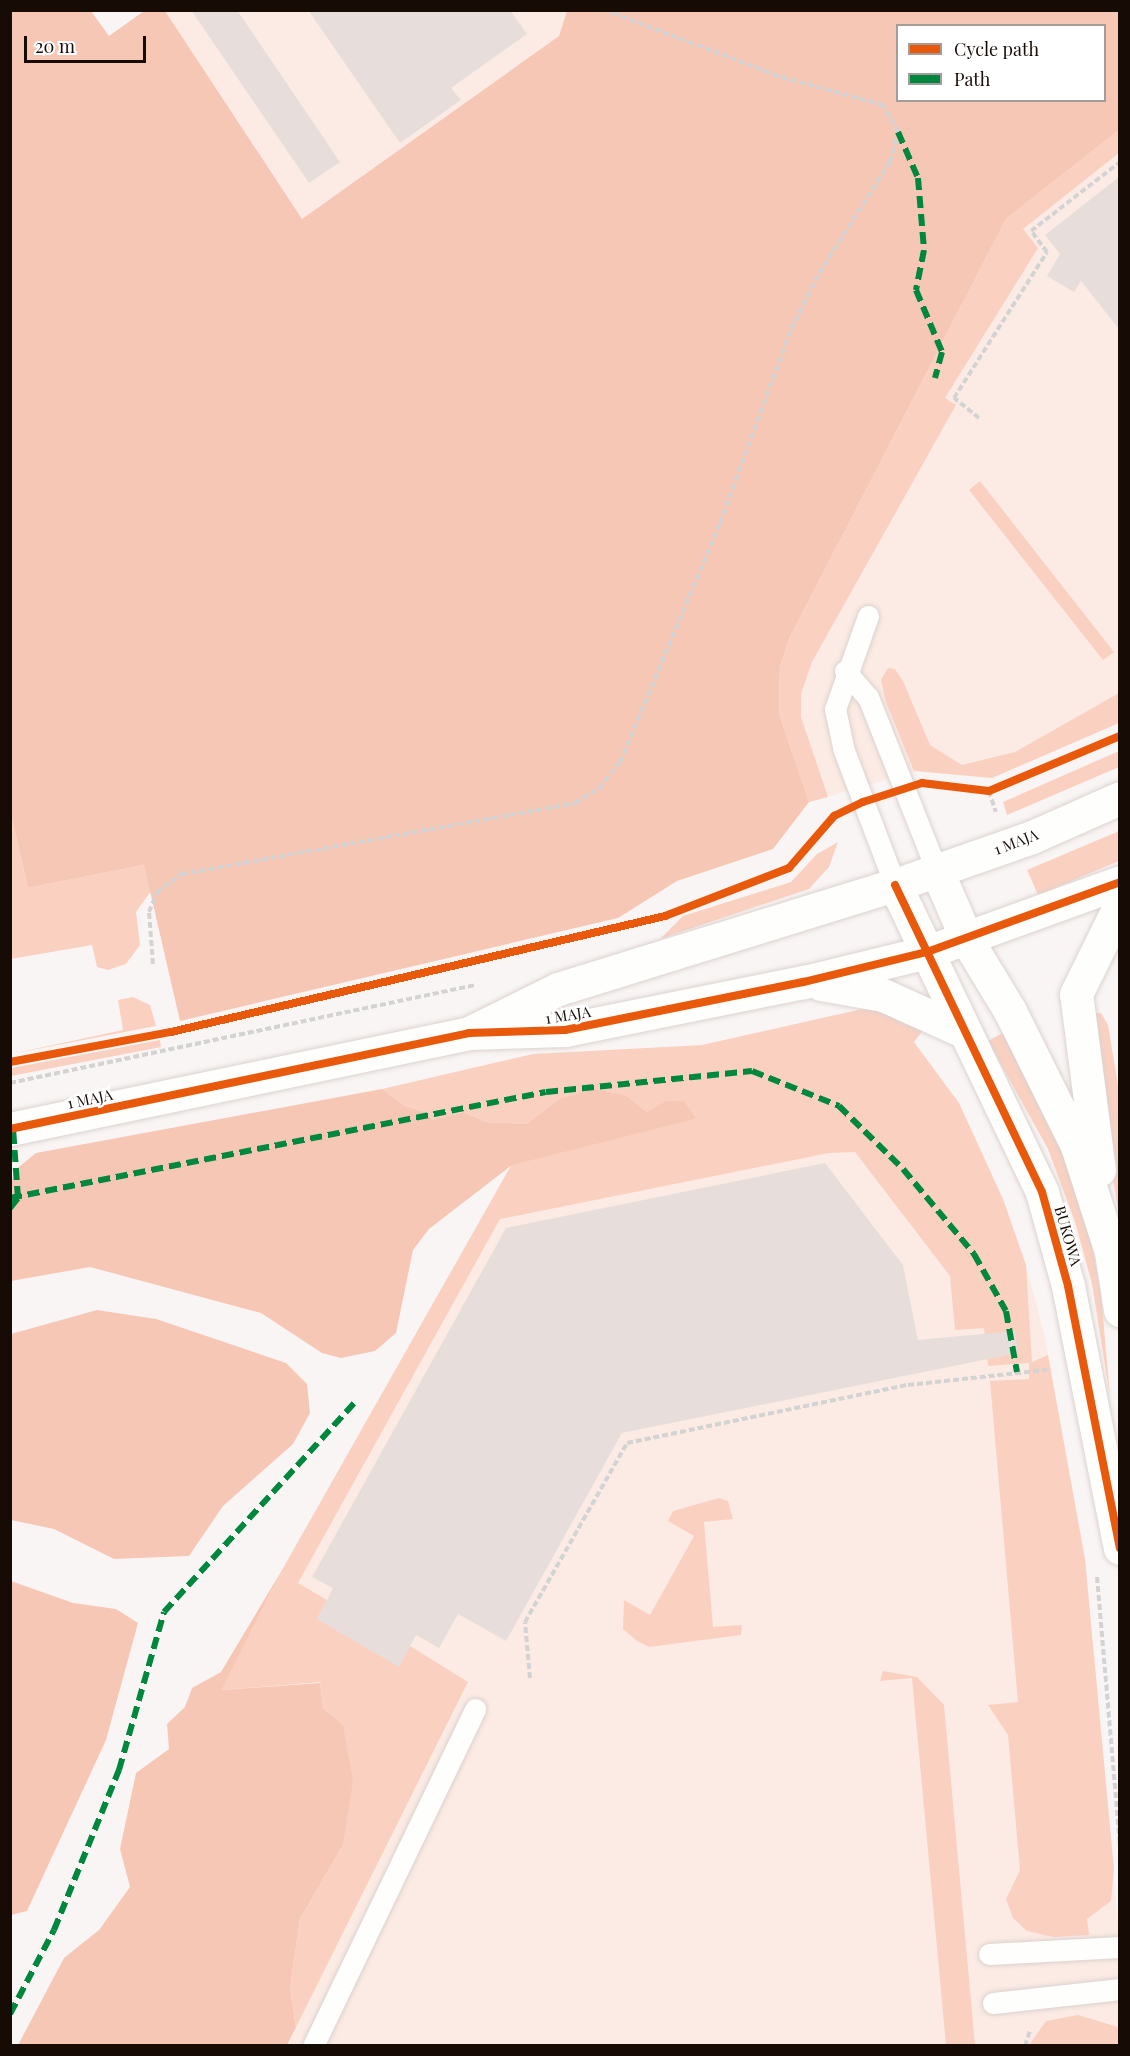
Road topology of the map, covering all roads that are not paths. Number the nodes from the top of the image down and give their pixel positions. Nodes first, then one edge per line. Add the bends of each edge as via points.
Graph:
1 (868, 616) dead end
2 (846, 671) junction
3 (1119, 798) edge
4 (937, 871) junction
5 (1119, 882) edge
6 (895, 885) junction
7 (1119, 905) edge
8 (967, 940) junction
9 (927, 952) junction
10 (804, 982) junction
11 (964, 1032) junction
12 (469, 1033) junction
13 (10, 1129) edge
14 (1111, 1252) junction
15 (1119, 1310) edge
16 (1119, 1548) edge
17 (475, 1709) dead end
18 (1119, 1947) edge
19 (989, 1954) dead end
20 (1119, 1989) edge
21 (993, 2003) dead end
22 (313, 2046) edge

1 - 2 lane
2 - 4 lane via 868,697
2 - 6 lane via 835,709 843,748
3 - 4 street, 1 MAJA
4 - 6 street, 1 MAJA
4 - 8 street
5 - 8 street, 1 MAJA
6 - 9 street, BUKOWA
6 - 12 street, 1 MAJA via 558,989
7 - 14 street via 1076,994
8 - 9 street, 1 MAJA
8 - 14 street via 1010,1011 1077,1146
9 - 10 street, 1 MAJA
9 - 11 street, BUKOWA
10 - 11 street via 883,995
10 - 12 street, 1 MAJA via 565,1030
11 - 16 street, BUKOWA via 1042,1192 1068,1286
12 - 13 street, 1 MAJA
14 - 15 street
17 - 22 lane
18 - 19 lane
20 - 21 lane

